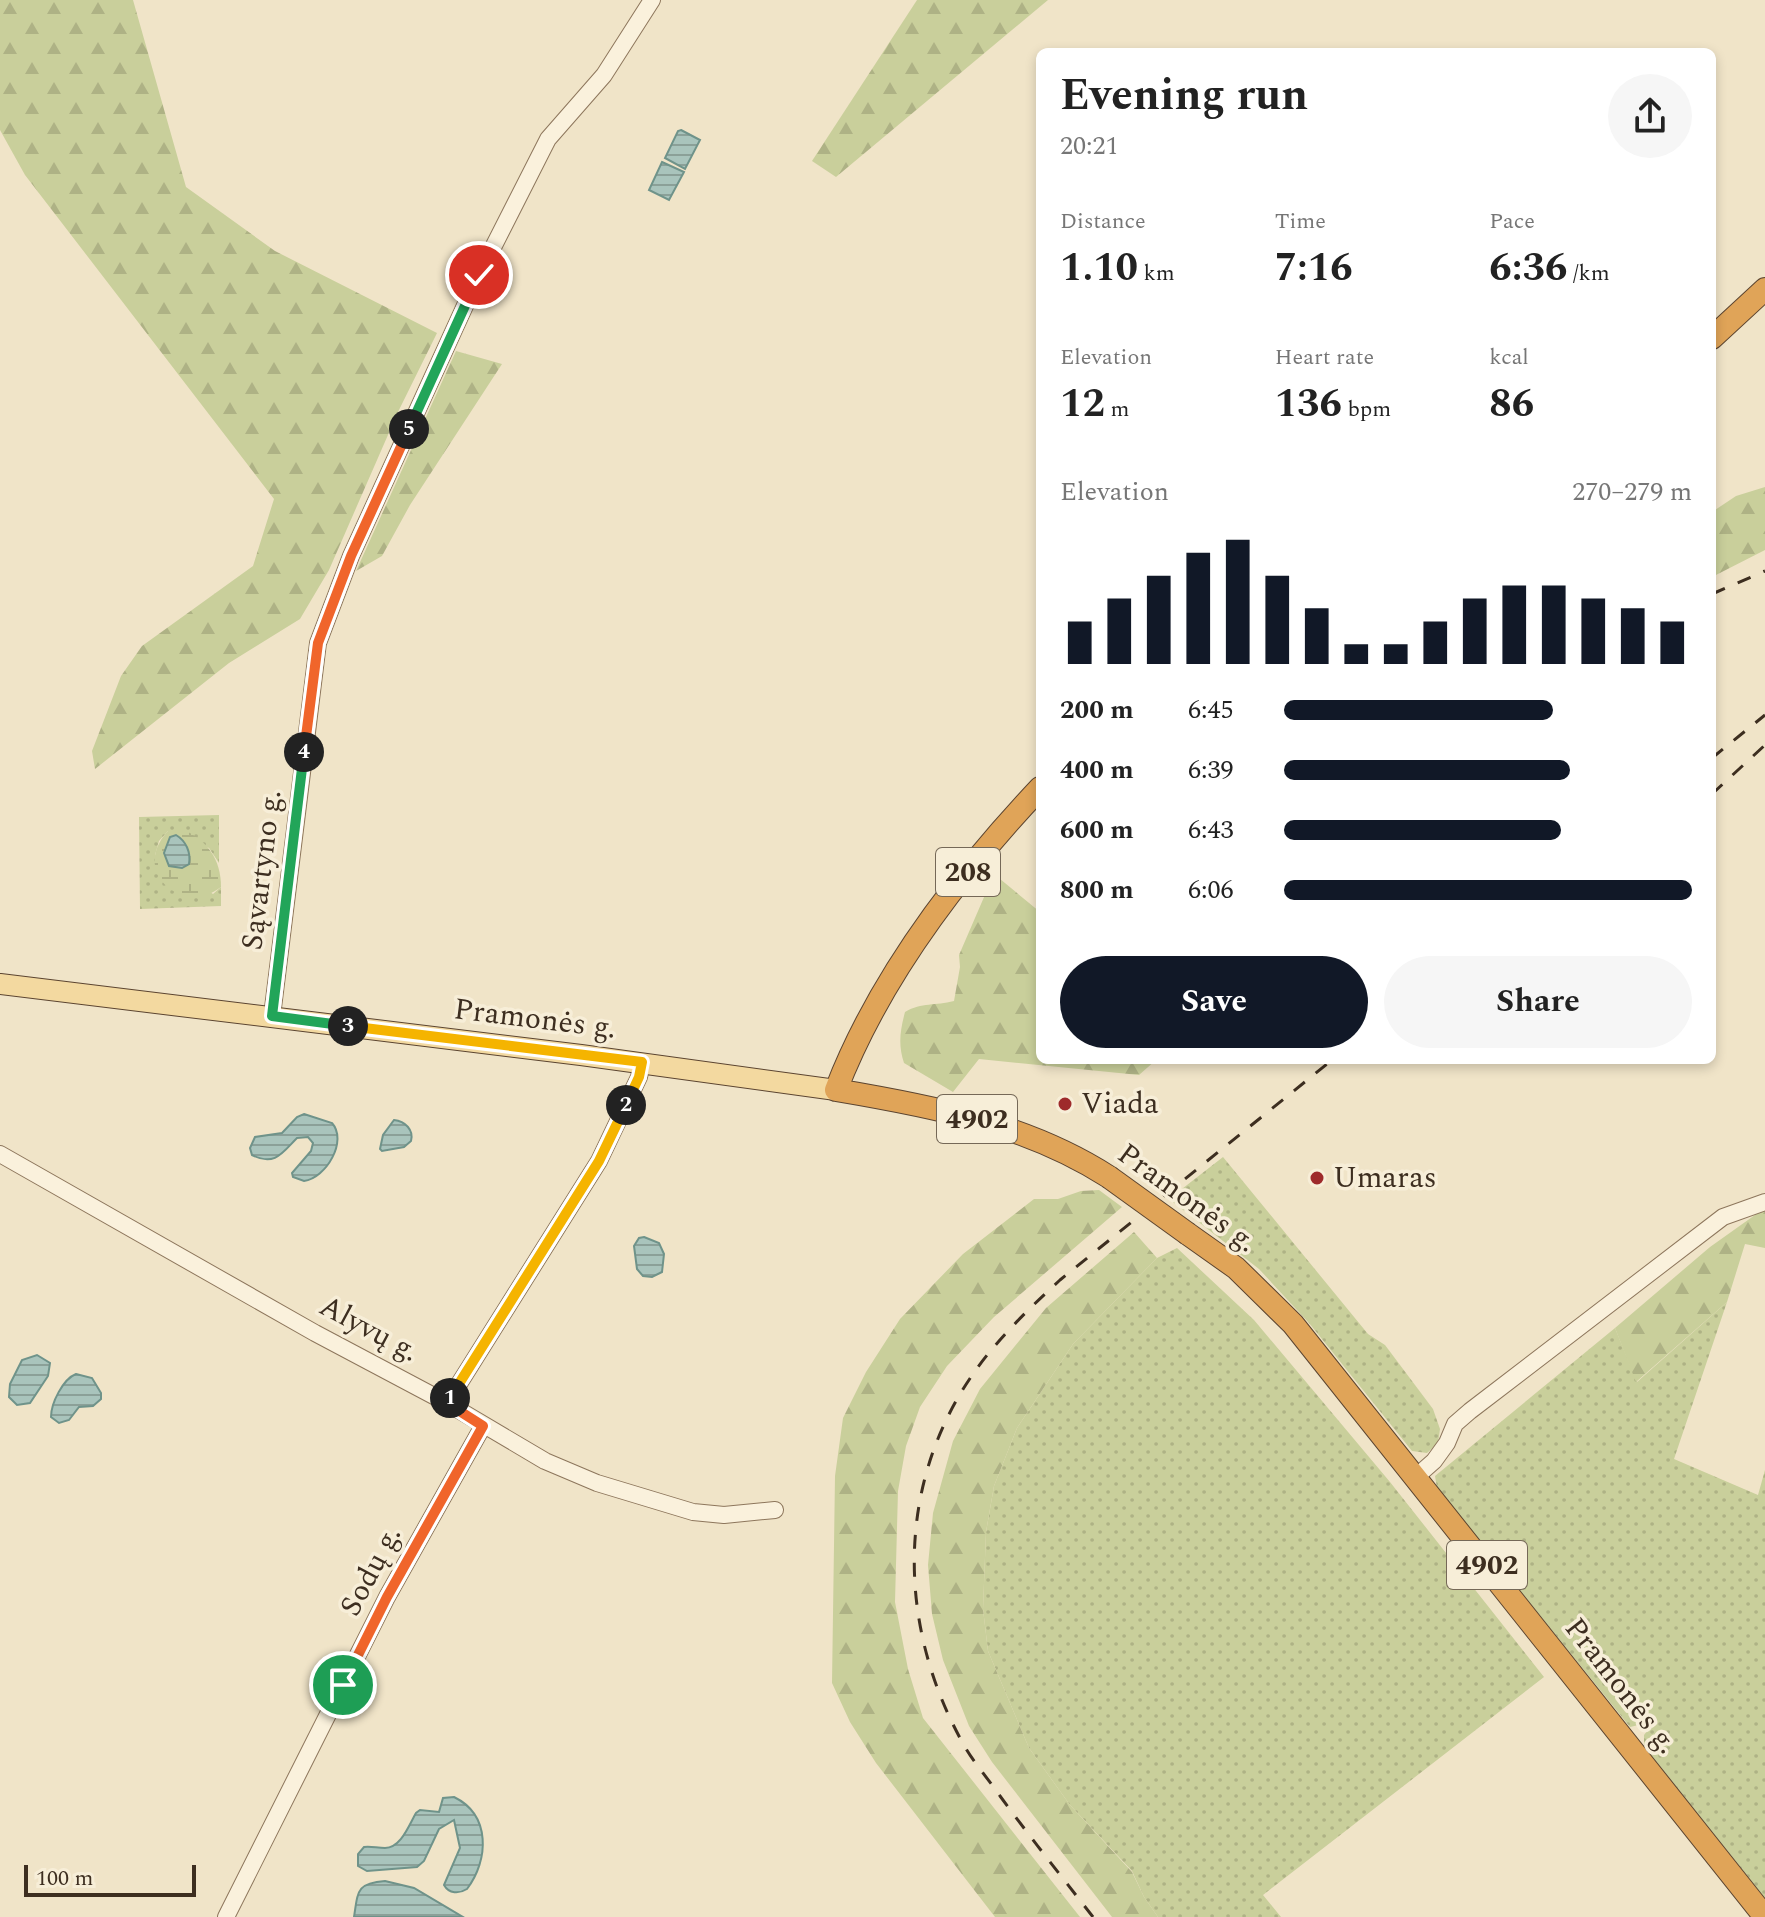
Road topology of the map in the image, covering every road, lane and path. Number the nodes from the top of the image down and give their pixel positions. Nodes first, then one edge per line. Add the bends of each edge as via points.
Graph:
1 (652, 0) edge
2 (1765, 289) edge
3 (1716, 334) edge
4 (1036, 793) edge
5 (0, 984) edge
6 (272, 1016) junction
7 (642, 1062) junction
8 (836, 1090) junction
9 (0, 1154) edge
10 (1765, 1202) edge
11 (447, 1403) junction
12 (483, 1426) junction
13 (1417, 1476) junction
14 (775, 1510) dead end
15 (226, 1917) edge
16 (1765, 1917) edge

1 - 6 street, Sąvartyno g. via 604,75 548,139 479,275 351,556 318,643
2 - 3 highway
4 - 8 highway, 208 via 969,870 909,953 856,1041
5 - 6 main road, Pramonės g. / 4902
6 - 7 main road, Pramonės g. / 4902
7 - 8 main road, Pramonės g. / 4902
7 - 11 street via 599,1161
8 - 13 highway, Pramonės g. / 4902, bridge via 928,1106 1008,1128 1109,1177 1236,1268 1293,1324
9 - 11 street, Alyvų g.
10 - 13 street via 1723,1217 1470,1411
11 - 12 street, Alyvų g.
12 - 14 street, Alyvų g. via 545,1461 646,1499 724,1515
12 - 15 street, Sodų g. via 387,1597
13 - 16 highway, Pramonės g. / 4902

